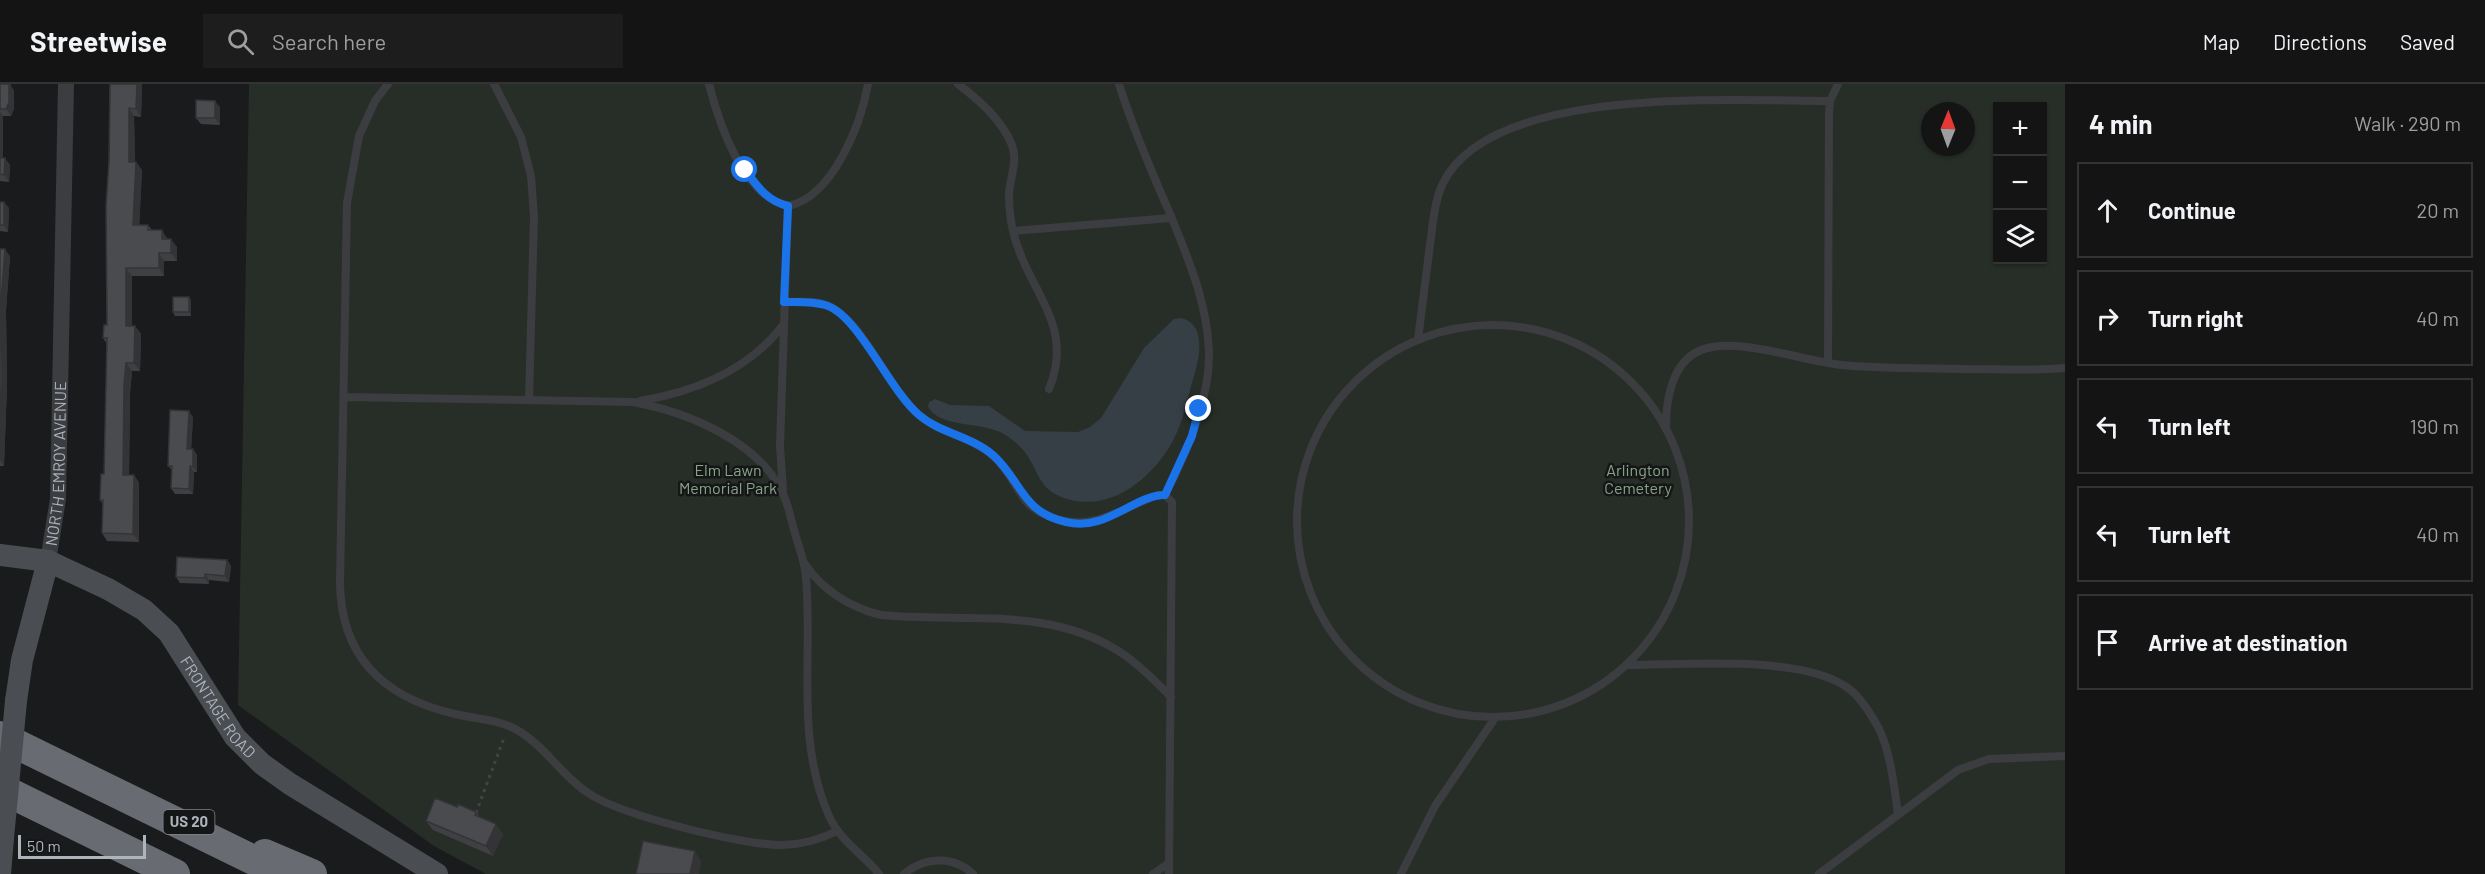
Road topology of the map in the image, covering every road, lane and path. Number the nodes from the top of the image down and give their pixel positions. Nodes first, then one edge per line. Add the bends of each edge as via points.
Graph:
1 (66, 84) edge
2 (388, 84) edge
3 (494, 84) edge
4 (710, 84) edge
5 (868, 84) edge
6 (958, 84) edge
7 (1119, 84) edge
8 (1838, 84) edge
9 (1830, 101) junction
10 (788, 206) junction
11 (1172, 218) junction
12 (1013, 231) junction
13 (784, 302) junction
14 (783, 324) junction
15 (1418, 339) junction
16 (1828, 363) junction
17 (2065, 369) edge
18 (1049, 389) dead end
19 (344, 397) junction
20 (529, 400) junction
21 (633, 402) junction
22 (1666, 427) junction
23 (783, 494) junction
24 (1165, 495) junction
25 (0, 555) edge
26 (48, 561) junction
27 (803, 561) junction
28 (1628, 665) junction
29 (1171, 697) junction
30 (1495, 718) junction
31 (509, 726) junction
32 (0, 736) edge
33 (2065, 756) edge
34 (65, 769) junction
35 (0, 788) edge
36 (1898, 814) junction
37 (474, 817) edge
38 (837, 831) junction
39 (1169, 863) junction
40 (0, 874) edge
41 (175, 874) edge
42 (282, 874) edge
43 (312, 874) edge
44 (437, 874) edge
45 (879, 874) edge
46 (904, 874) edge
47 (973, 874) edge
48 (1153, 874) edge
49 (1169, 874) edge
50 (1401, 874) edge
51 (1819, 874) edge

1 - 26 street, NORTH EMROY AVENUE via 58,499
2 - 19 lane via 375,101 359,136 350,181
3 - 20 lane via 521,137 531,176 534,216
4 - 10 lane via 726,138 745,170 766,197
5 - 10 lane via 849,145 818,189 798,204
6 - 12 lane via 993,117 1012,146 1015,158 1009,202
7 - 11 lane
8 - 9 lane
9 - 15 lane via 1611,102 1536,118 1477,143 1451,168 1438,194
9 - 16 lane
10 - 13 lane
11 - 12 lane
11 - 24 lane via 1194,268 1209,353 1192,436
12 - 18 lane via 1028,275 1057,337 1059,352
13 - 14 lane
13 - 24 lane via 835,309 855,328 909,405 931,423 987,451 1026,500 1044,515 1068,523 1098,521 1151,497
14 - 21 lane via 772,339 738,367 690,389
14 - 23 lane
15 - 22 lane via 1457,328 1500,325 1542,331 1580,345 1613,366 1642,392
15 - 30 lane via 1380,360 1350,386 1327,415 1310,448 1299,487 1296,532 1304,579 1325,625 1354,660 1385,686 1419,703 1459,715
16 - 17 lane via 1884,368
16 - 22 lane via 1739,346 1706,348 1688,358 1677,374 1668,401
19 - 20 lane
19 - 31 lane via 340,599 350,639 374,674 408,698 436,709
20 - 21 lane
21 - 23 lane via 663,407 735,441 768,471
22 - 28 lane via 1682,465 1688,496 1688,549 1678,588 1662,622
23 - 27 lane
24 - 29 lane via 1174,508
25 - 26 street, FRONTAGE ROAD
26 - 40 street, NORTH EMROY AVENUE, bridge via 22,660
26 - 44 street, FRONTAGE ROAD via 144,610 169,633 235,737 262,764
27 - 29 lane via 814,578 828,589 871,613 905,618 1023,620 1079,632 1124,654
27 - 38 lane via 808,736 821,791
28 - 30 lane via 1578,698 1543,711
28 - 36 lane via 1796,668 1831,678 1858,698 1880,731
29 - 39 lane
30 - 50 lane via 1435,806
31 - 37 path
31 - 38 lane via 544,751 588,794 631,813 778,845 816,841
32 - 34 highway
33 - 36 lane via 1972,763 1943,779
34 - 42 highway
34 - 43 highway, US 20
35 - 41 highway
36 - 51 lane
38 - 45 lane
39 - 48 lane
39 - 49 lane
46 - 47 lane via 919,863 940,860 961,865

